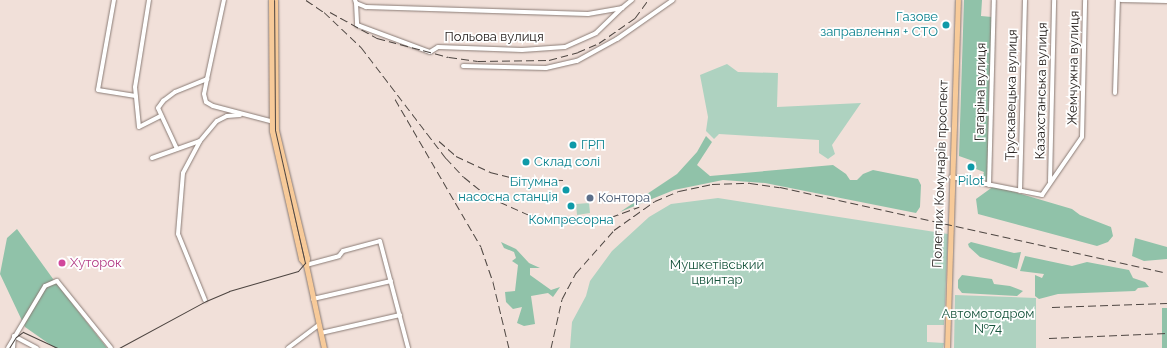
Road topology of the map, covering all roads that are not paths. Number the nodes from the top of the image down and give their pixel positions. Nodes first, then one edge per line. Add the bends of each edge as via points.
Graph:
1 (114, 0) edge
2 (149, 0) edge
3 (224, 0) edge
4 (272, 0) edge
5 (632, 0) edge
6 (673, 0) edge
7 (958, 0) edge
8 (994, 0) edge
9 (1025, 0) edge
10 (1054, 0) edge
11 (1085, 0) edge
12 (1119, 0) edge
13 (1167, 1) edge
14 (355, 2) edge
15 (622, 8) junction
16 (463, 66) dead end
17 (207, 78) junction
18 (1115, 93) dead end
19 (136, 96) junction
20 (240, 115) junction
21 (161, 116) junction
22 (274, 122) junction
23 (200, 141) junction
24 (176, 149) junction
25 (152, 158) dead end
26 (951, 177) junction
27 (1050, 182) junction
28 (989, 185) junction
29 (1020, 191) junction
30 (306, 265) junction
31 (391, 281) junction
32 (313, 299) junction
33 (205, 300) dead end
34 (400, 315) junction
35 (319, 325) junction
36 (321, 333) junction
37 (14, 336) junction
38 (8, 348) edge
39 (13, 348) edge
40 (37, 348) edge
41 (111, 348) edge
42 (288, 348) edge
43 (324, 348) edge
44 (408, 348) edge
45 (947, 348) edge

1 - 19 street via 98,90
2 - 19 street via 135,87
3 - 17 street
4 - 22 main road
5 - 15 street
6 - 16 street via 594,54 570,64 516,68
7 - 26 main road, Полеглих Комунарів проспект
8 - 28 street, Гагаріна вулиця
9 - 29 street, Трускавецька вулиця
10 - 27 street, Казахстанська вулиця
11 - 27 street, Жемчужна вулиця via 1082,137
12 - 13 street
12 - 18 street
14 - 15 street via 366,7 588,14
14 - 15 street, Польова вулиця via 357,25 430,52 438,47 522,50 565,46 596,33
17 - 20 street via 204,94 206,102
17 - 21 street via 187,85 162,101 158,108
19 - 21 street via 139,127
20 - 22 street
20 - 23 street via 227,116 217,121
21 - 24 street
22 - 30 main road via 307,258
23 - 24 street
23 - 33 street via 183,173 178,234
24 - 25 street
26 - 28 street
26 - 45 main road, Полеглих Комунарів проспект
27 - 29 street via 1042,195
28 - 29 street
30 - 31 street via 380,241
30 - 32 main road
31 - 32 street
31 - 34 street
32 - 35 main road
34 - 36 street
34 - 44 street
35 - 36 main road
35 - 42 street
36 - 43 main road
37 - 38 street
37 - 39 street
37 - 40 street
37 - 41 street via 45,286 57,281

